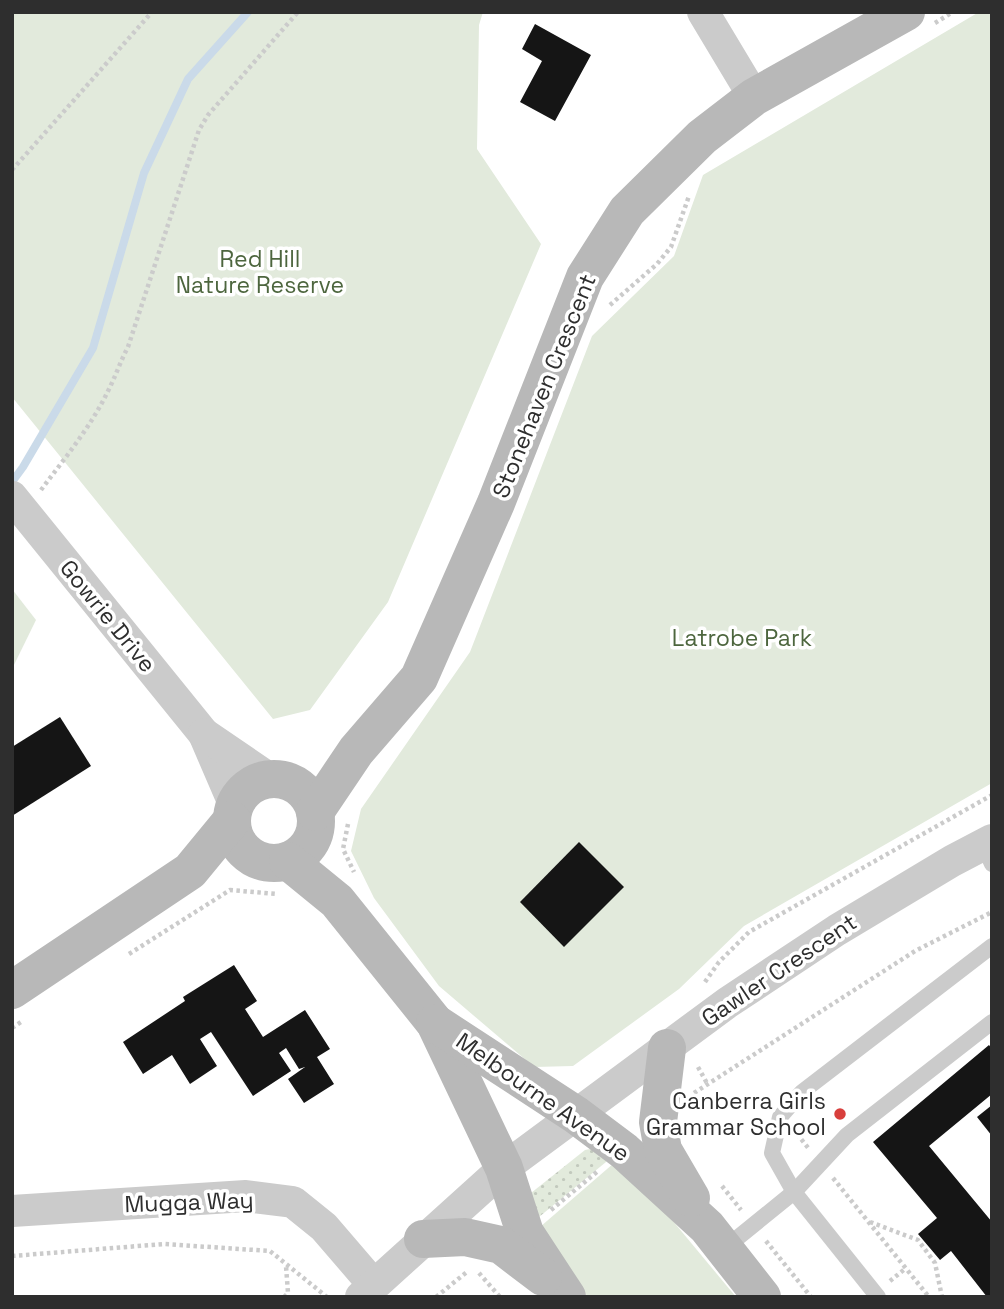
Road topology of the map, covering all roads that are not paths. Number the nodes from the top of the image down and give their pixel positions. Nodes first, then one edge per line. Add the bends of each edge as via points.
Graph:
1 (703, 12) edge
2 (918, 19) edge
3 (754, 97) junction
4 (17, 502) edge
5 (204, 734) junction
6 (356, 751) junction
7 (275, 779) junction
8 (233, 813) junction
9 (989, 849) edge
10 (291, 853) junction
11 (190, 871) junction
12 (992, 946) edge
13 (18, 1005) edge
14 (992, 1022) edge
15 (436, 1023) junction
16 (667, 1048) junction
17 (576, 1115) junction
18 (504, 1168) junction
19 (794, 1192) junction
20 (12, 1212) edge
21 (716, 1238) junction
22 (423, 1239) junction
23 (367, 1290) edge
24 (567, 1296) edge
25 (762, 1297) edge
26 (878, 1297) edge

1 - 3 street
2 - 3 main road, Stonehaven Crescent
3 - 6 main road, Stonehaven Crescent via 702,137 627,211 585,277 496,503 419,678
4 - 5 street, Gowrie Drive
5 - 7 street, Gowrie Drive
5 - 8 street, Gowrie Drive
6 - 7 main road, Stonehaven Crescent
6 - 10 main road, Stonehaven Crescent
7 - 8 main road via 250,786
7 - 10 main road via 292,783 311,800
8 - 10 main road via 238,843 246,853
8 - 11 main road
9 - 16 street, Gawler Crescent via 837,930
10 - 11 main road
10 - 15 main road, Melbourne Avenue via 348,892
11 - 13 main road
12 - 19 lane via 802,1092 780,1117 772,1153
14 - 19 lane via 847,1135
15 - 17 main road, Melbourne Avenue
15 - 18 main road, Melbourne Avenue
16 - 17 street, Gawler Crescent
16 - 21 main road via 658,1108 663,1150
17 - 18 street, Gawler Crescent
17 - 21 main road, Melbourne Avenue via 624,1151
18 - 22 street, Gawler Crescent
18 - 24 main road, Melbourne Avenue via 525,1233
19 - 21 lane
19 - 26 lane
20 - 23 street, Mugga Way via 246,1196 293,1202 324,1227
21 - 25 main road, Melbourne Avenue
22 - 23 street, Gawler Crescent
22 - 24 main road via 465,1237 501,1245

